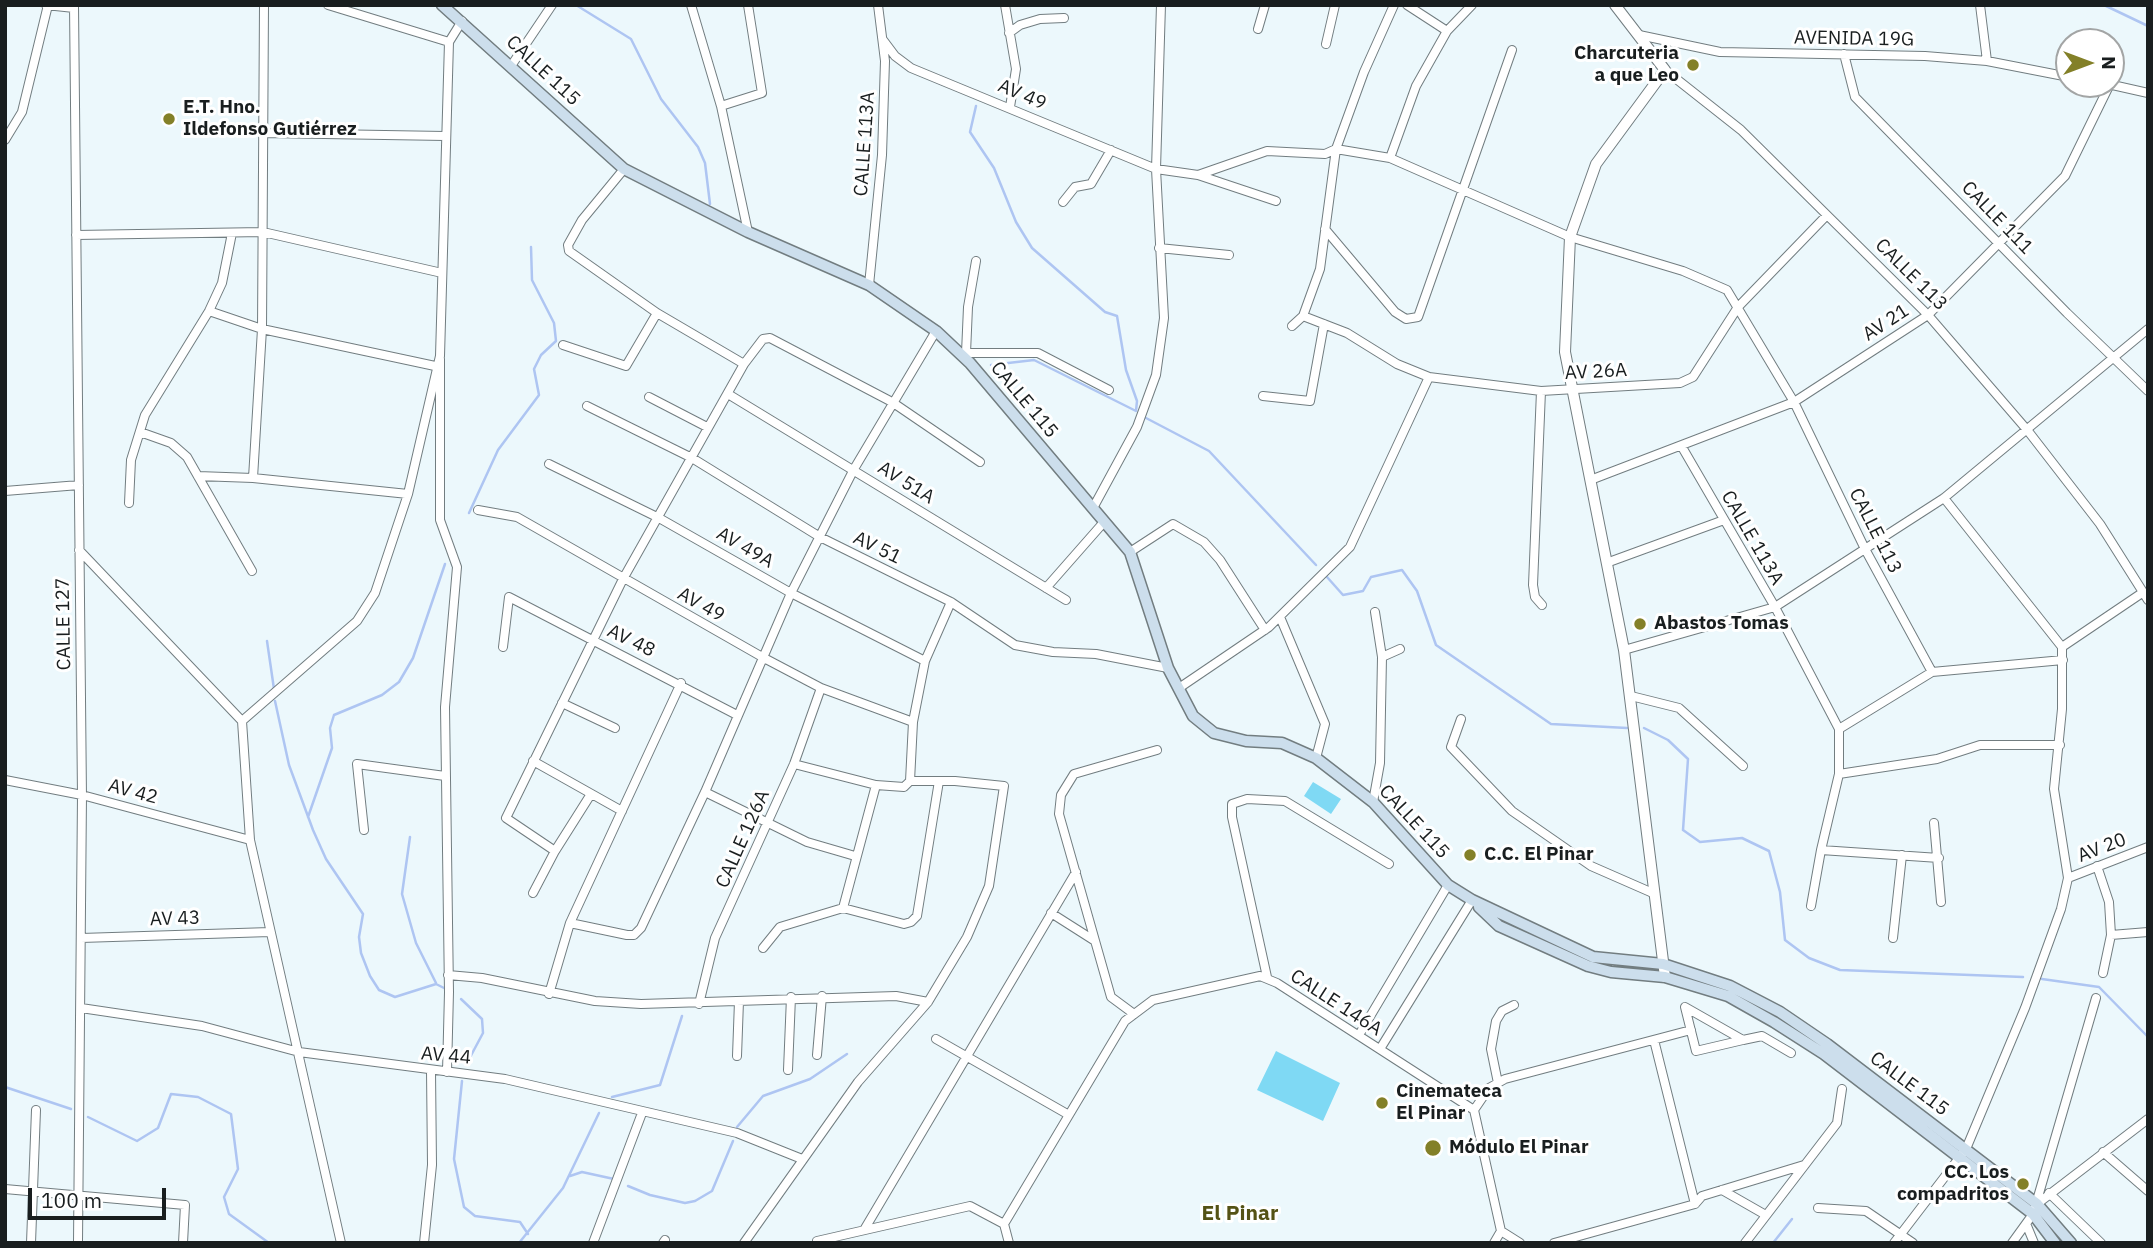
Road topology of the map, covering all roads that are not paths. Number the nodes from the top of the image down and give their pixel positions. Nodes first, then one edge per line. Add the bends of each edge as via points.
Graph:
1 (48, 5) edge
2 (264, 5) edge
3 (328, 5) edge
4 (442, 5) edge
5 (552, 5) edge
6 (691, 5) edge
7 (748, 5) edge
8 (878, 5) edge
9 (1005, 5) edge
10 (1161, 5) edge
11 (1265, 5) edge
12 (1335, 5) edge
13 (1394, 5) edge
14 (1407, 5) edge
15 (1472, 5) edge
16 (1615, 5) edge
17 (1980, 5) edge
18 (74, 7) edge
19 (1064, 18) dead end
20 (462, 21) junction
21 (1258, 29) dead end
22 (1447, 31) junction
23 (1009, 33) junction
24 (1639, 35) junction
25 (883, 40) junction
26 (449, 42) junction
27 (1326, 44) dead end
28 (1512, 50) dead end
29 (1844, 54) junction
30 (1987, 61) junction
31 (511, 66) junction
32 (1665, 70) junction
33 (2055, 74) edge
34 (2125, 88) edge
35 (2148, 93) edge
36 (2102, 98) edge
37 (721, 106) junction
38 (1010, 107) junction
39 (264, 132) junction
40 (445, 136) junction
41 (5, 140) edge
42 (1336, 149) junction
43 (1111, 150) junction
44 (1390, 158) junction
45 (624, 169) junction
46 (1156, 170) junction
47 (1198, 175) junction
48 (1465, 190) junction
49 (1276, 201) dead end
50 (1063, 202) dead end
51 (1826, 215) junction
52 (1325, 229) junction
53 (263, 232) junction
54 (748, 232) junction
55 (232, 233) junction
56 (76, 235) junction
57 (1570, 237) junction
58 (2001, 243) junction
59 (1159, 248) junction
60 (1229, 254) dead end
61 (976, 261) dead end
62 (442, 273) junction
63 (869, 285) junction
64 (1738, 307) junction
65 (209, 311) junction
66 (657, 313) junction
67 (1928, 315) junction
68 (1303, 316) junction
69 (1324, 324) junction
70 (1292, 326) dead end
71 (262, 329) junction
72 (2148, 329) edge
73 (936, 331) junction
74 (563, 345) dead end
75 (963, 353) junction
76 (440, 356) junction
77 (2111, 357) junction
78 (744, 364) junction
79 (435, 366) junction
80 (1429, 376) junction
81 (1572, 388) junction
82 (1109, 390) dead end
83 (1541, 391) junction
84 (2148, 391) edge
85 (728, 394) junction
86 (1263, 396) dead end
87 (649, 397) dead end
88 (892, 402) junction
89 (1794, 402) junction
90 (587, 406) dead end
91 (707, 427) junction
92 (2028, 431) junction
93 (140, 432) junction
94 (1682, 447) junction
95 (692, 458) junction
96 (980, 461) dead end
97 (549, 464) dead end
98 (854, 469) junction
99 (198, 476) junction
100 (253, 478) junction
101 (1592, 480) junction
102 (79, 485) junction
103 (5, 492) edge
104 (408, 494) junction
105 (1944, 498) junction
106 (129, 503) dead end
107 (1093, 508) junction
108 (478, 510) dead end
109 (659, 518) junction
110 (1724, 520) junction
111 (1104, 522) junction
112 (820, 537) junction
113 (1865, 549) junction
114 (79, 550) junction
115 (1130, 552) junction
116 (1609, 562) junction
117 (253, 570) dead end
118 (623, 579) junction
119 (1046, 588) junction
120 (791, 593) junction
121 (2145, 597) edge
122 (1066, 600) dead end
123 (951, 602) junction
124 (1542, 605) dead end
125 (1774, 607) junction
126 (1375, 612) dead end
127 (1280, 617) junction
128 (1265, 630) junction
129 (593, 639) junction
130 (2062, 647) junction
131 (503, 648) dead end
132 (1400, 649) dead end
133 (1624, 650) junction
134 (1382, 657) junction
135 (764, 659) junction
136 (2063, 660) junction
137 (925, 661) junction
138 (1168, 668) junction
139 (1932, 672) junction
140 (681, 683) junction
141 (821, 688) junction
142 (1179, 688) junction
143 (1631, 696) junction
144 (562, 703) junction
145 (737, 715) junction
146 (1461, 719) dead end
147 (242, 721) junction
148 (913, 722) junction
149 (615, 728) dead end
150 (1839, 729) junction
151 (2060, 745) junction
152 (1157, 750) dead end
153 (1316, 758) junction
154 (533, 761) junction
155 (794, 764) junction
156 (1743, 766) dead end
157 (1839, 774) junction
158 (445, 776) junction
159 (5, 780) edge
160 (910, 781) junction
161 (939, 781) junction
162 (876, 785) junction
163 (705, 792) junction
164 (591, 794) junction
165 (82, 795) junction
166 (1373, 802) junction
167 (622, 811) junction
168 (768, 821) junction
169 (1934, 823) dead end
170 (364, 830) dead end
171 (250, 840) junction
172 (2148, 847) edge
173 (1821, 850) junction
174 (555, 851) junction
175 (1902, 855) junction
176 (855, 856) junction
177 (1939, 858) junction
178 (1389, 864) dead end
179 (2097, 866) junction
180 (1076, 872) junction
181 (2068, 878) junction
182 (1448, 885) junction
183 (533, 893) dead end
184 (1655, 894) junction
185 (1472, 900) junction
186 (1941, 902) dead end
187 (1811, 906) dead end
188 (843, 908) junction
189 (1051, 913) junction
190 (570, 923) junction
191 (270, 932) junction
192 (2148, 932) edge
193 (2111, 935) junction
194 (81, 937) junction
195 (1893, 938) dead end
196 (1095, 941) junction
197 (763, 948) dead end
198 (1663, 964) junction
199 (2103, 973) dead end
200 (448, 975) junction
201 (1665, 977) junction
202 (1267, 978) junction
203 (549, 994) junction
204 (822, 996) junction
205 (791, 997) junction
206 (2096, 998) dead end
207 (739, 1002) junction
208 (928, 1002) junction
209 (699, 1004) junction
210 (1514, 1005) dead end
211 (81, 1008) junction
212 (1134, 1014) junction
213 (1691, 1030) junction
214 (1359, 1035) junction
215 (936, 1039) dead end
216 (1654, 1040) junction
217 (1743, 1040) junction
218 (1380, 1049) junction
219 (299, 1052) junction
220 (1791, 1053) dead end
221 (817, 1055) dead end
222 (737, 1056) dead end
223 (967, 1057) junction
224 (788, 1070) dead end
225 (431, 1071) junction
226 (446, 1072) junction
227 (1498, 1083) junction
228 (1842, 1089) dead end
229 (1474, 1110) junction
230 (36, 1111) dead end
231 (642, 1113) junction
232 (1069, 1115) junction
233 (2148, 1119) edge
234 (1966, 1149) junction
235 (2103, 1152) junction
236 (802, 1159) junction
237 (1959, 1160) junction
238 (1804, 1165) junction
239 (5, 1189) edge
240 (1722, 1190) junction
241 (2148, 1191) edge
242 (32, 1192) junction
243 (2049, 1193) junction
244 (77, 1195) junction
245 (1695, 1204) junction
246 (1818, 1208) dead end
247 (2035, 1209) junction
248 (1764, 1214) junction
249 (1004, 1224) junction
250 (2027, 1226) junction
251 (864, 1230) junction
252 (1501, 1231) junction
253 (1901, 1234) junction
254 (817, 1241) edge
255 (31, 1243) edge
256 (78, 1243) edge
257 (183, 1243) edge
258 (341, 1243) edge
259 (424, 1243) edge
260 (593, 1243) edge
261 (744, 1243) edge
262 (1009, 1243) edge
263 (1494, 1243) edge
264 (1520, 1243) edge
265 (1554, 1243) edge
266 (1745, 1243) edge
267 (1894, 1243) edge
268 (1913, 1243) edge
269 (2012, 1243) edge
270 (2034, 1243) edge
271 (2055, 1243) edge
272 (2071, 1243) edge
273 (2101, 1243) edge

1 - 18 street
1 - 41 street via 22,113
2 - 39 street
3 - 26 street
4 - 20 main road, CALLE 115
5 - 31 street
6 - 37 street
7 - 37 street via 762,93
8 - 25 street, CALLE 113A
9 - 23 street
10 - 46 street
11 - 21 street
12 - 27 street
13 - 42 street
14 - 22 street
15 - 22 street
16 - 24 street, CALLE 113
17 - 30 street
18 - 56 street, CALLE 127
19 - 23 street via 1040,19
20 - 26 street
20 - 31 main road, CALLE 115
22 - 44 street via 1416,86
23 - 38 street via 1016,69
24 - 29 street, AVENIDA 19G via 1720,52
24 - 32 street, CALLE 113
25 - 38 street, AV 49 via 911,68
25 - 63 street, CALLE 113A via 882,155
26 - 40 street
28 - 48 street
29 - 30 street, AVENIDA 19G
29 - 58 street, CALLE 111 via 1855,97
30 - 33 street, AVENIDA 19G
31 - 45 main road, CALLE 115
32 - 51 street, CALLE 113 via 1741,130
32 - 57 street via 1596,164
34 - 35 street
36 - 58 street, AV 21 via 2064,176
37 - 54 street
38 - 43 street, AV 49
39 - 40 street
39 - 53 street
40 - 62 street
42 - 44 street, CALLE 113
42 - 47 street, CALLE 113 via 1325,153 1267,151
42 - 52 street
43 - 46 street, AV 49
43 - 50 street via 1091,184 1075,187
44 - 48 street, CALLE 113
45 - 54 main road, CALLE 115
45 - 66 street via 582,220 569,251
46 - 47 street, AV 49
46 - 59 street
47 - 49 street
48 - 52 street via 1421,311 1413,319 1395,312
48 - 57 street, CALLE 113
51 - 64 street, AV 26A
51 - 67 street, CALLE 113
52 - 68 street via 1320,269
53 - 55 street
53 - 62 street
53 - 71 street
54 - 63 main road, CALLE 115
55 - 56 street
55 - 65 street via 222,283
56 - 102 street, CALLE 127
57 - 64 street, CALLE 113 via 1683,271 1725,289
57 - 81 street via 1565,352
58 - 67 street, AV 21
58 - 77 street, CALLE 111
59 - 60 street
59 - 107 street via 1164,318 1156,375 1137,428
61 - 75 street
62 - 76 street
63 - 73 main road, CALLE 115
64 - 81 street, AV 26A via 1688,381
64 - 89 street, CALLE 113
65 - 71 street
65 - 93 street via 145,415
66 - 74 street via 626,366
66 - 78 street
67 - 89 street, AV 21
67 - 92 street, CALLE 113
68 - 69 street, AV 26A
68 - 70 street
69 - 80 street, AV 26A
69 - 86 street via 1310,401
71 - 79 street
71 - 100 street
72 - 77 street
73 - 75 main road, CALLE 115
73 - 88 street
75 - 82 street via 1038,353
75 - 107 main road, CALLE 115
76 - 79 street
76 - 158 street via 440,520 457,567 445,708
77 - 84 street, CALLE 111
77 - 92 street
78 - 85 street
78 - 88 street via 763,338 770,338
79 - 104 street
80 - 83 street, AV 26A
80 - 127 street via 1353,542
81 - 83 street, AV 26A
81 - 101 street
83 - 124 street via 1533,585
85 - 91 street
85 - 98 street, AV 51A
87 - 91 street
88 - 96 street
88 - 98 street
89 - 94 street, AV 21
89 - 113 street, CALLE 113
90 - 95 street, AV 51
91 - 95 street
92 - 105 street
92 - 121 street, CALLE 113 via 2100,523
93 - 99 street via 171,443 187,457
93 - 106 street via 131,460
94 - 101 street, AV 21
94 - 110 street, CALLE 113A
95 - 109 street
95 - 112 street, AV 51
97 - 109 street, AV 49A
98 - 112 street
98 - 119 street, AV 51A
99 - 100 street
99 - 117 street
100 - 104 street
101 - 116 street
102 - 103 street
102 - 114 street, CALLE 127
104 - 147 street via 375,593 357,621
105 - 113 street
105 - 130 street
107 - 111 main road, CALLE 115
108 - 118 street, AV 49 via 517,517
109 - 118 street
109 - 120 street, AV 49A
110 - 116 street
110 - 125 street, CALLE 113A
111 - 115 main road, CALLE 115
111 - 119 street
112 - 120 street
112 - 123 street, AV 51
113 - 125 street
113 - 139 street, CALLE 113
114 - 147 street
114 - 165 street, CALLE 127
115 - 128 street via 1173,524 1204,542 1220,559
115 - 138 main road, CALLE 115
116 - 133 street
118 - 129 street
118 - 135 street, AV 49
119 - 122 street, AV 51A
120 - 135 street
120 - 137 street, AV 49A
121 - 130 street
123 - 137 street
123 - 138 street, AV 51 via 1015,645
125 - 133 street
125 - 150 street, CALLE 113A
126 - 134 street
127 - 128 street
127 - 153 street via 1325,724
128 - 142 street
129 - 131 street, AV 48 via 509,597
129 - 140 street, AV 48
129 - 144 street
130 - 136 street
132 - 134 street
133 - 143 street
134 - 166 street via 1380,763
135 - 141 street, AV 49
135 - 145 street
136 - 139 street
136 - 151 street
137 - 148 street
138 - 142 main road, CALLE 115
139 - 150 street
140 - 145 street, AV 48
140 - 167 street
141 - 148 street, AV 49
141 - 155 street, CALLE 126A
142 - 153 main road, CALLE 115 via 1193,716 1214,733 1282,743
143 - 156 street via 1679,708
143 - 184 street
144 - 149 street
144 - 154 street
145 - 163 street
146 - 184 street via 1451,747 1512,811 1591,866
147 - 171 street
148 - 160 street
150 - 157 street, CALLE 113A
151 - 157 street via 1980,745 1937,759
151 - 181 street via 2054,789
152 - 180 street via 1074,774 1061,795 1059,814
153 - 166 main road, CALLE 115
154 - 164 street
154 - 174 street via 506,818
155 - 162 street
155 - 168 street, CALLE 126A
157 - 173 street, CALLE 113A
158 - 170 street via 357,764
158 - 200 street
159 - 165 street, AV 42
160 - 161 street
160 - 162 street via 904,787
161 - 188 street via 917,916 904,924
161 - 208 street via 1004,786 989,886 967,937
162 - 176 street
163 - 168 street
163 - 190 street via 634,935
164 - 167 street
164 - 174 street
165 - 171 street, AV 42
165 - 194 street, CALLE 127
166 - 182 main road, CALLE 115
167 - 190 street
168 - 176 street via 807,842
168 - 209 street, CALLE 126A via 716,938
169 - 177 street
171 - 191 street
172 - 179 street, AV 20
173 - 175 street
173 - 187 street, CALLE 113A
174 - 183 street
175 - 177 street
175 - 195 street
176 - 188 street
177 - 186 street
178 - 202 street via 1284,801 1247,799 1232,804 1231,817
179 - 181 street, AV 20
179 - 193 street via 2109,902
180 - 189 street
180 - 196 street
181 - 234 street via 2025,1008
182 - 185 main road, CALLE 115
182 - 214 street
184 - 198 street
185 - 198 main road, CALLE 115 via 1593,957
185 - 201 main road, CALLE 115 via 1499,926 1588,966
185 - 218 street
188 - 197 street via 780,926
189 - 196 street
189 - 223 street
190 - 203 street
191 - 194 street, AV 43
191 - 219 street
192 - 193 street
193 - 199 street
194 - 211 street, CALLE 127
196 - 212 street via 1111,997
198 - 201 street
198 - 234 main road, CALLE 115 via 1730,986 1780,1012
200 - 203 street
200 - 226 street
201 - 237 main road, CALLE 115 via 1728,996 1774,1022 1824,1054
202 - 212 street, CALLE 146A via 1153,1000
202 - 214 street, CALLE 146A
203 - 209 street via 629,1003
204 - 205 street
204 - 208 street via 896,996
204 - 221 street
205 - 207 street
205 - 224 street
206 - 247 street
207 - 209 street
207 - 222 street
208 - 236 street via 858,1082
210 - 227 street via 1496,1021 1491,1049
211 - 219 street, AV 44 via 202,1026
211 - 244 street, CALLE 127
212 - 232 street, CALLE 146A via 1125,1021
213 - 216 street
213 - 217 street via 1696,1051
213 - 217 street via 1685,1007
214 - 218 street, CALLE 146A
215 - 223 street
216 - 227 street
216 - 245 street
217 - 220 street via 1762,1036
218 - 229 street, CALLE 146A
219 - 225 street, AV 44
219 - 258 street
223 - 232 street
223 - 251 street
225 - 226 street, AV 44
225 - 259 street via 432,1166
226 - 231 street, AV 44 via 505,1079
227 - 229 street
228 - 238 street via 1838,1123
229 - 252 street
230 - 242 street
231 - 236 street, AV 44 via 737,1133
231 - 260 street
232 - 249 street, CALLE 146A
233 - 235 street
234 - 237 street
234 - 247 main road, CALLE 115
235 - 241 street
235 - 243 street
236 - 261 street
237 - 247 main road, CALLE 115
237 - 253 street
238 - 240 street
238 - 248 street
239 - 242 street
240 - 245 street via 1702,1196
240 - 248 street
242 - 244 street
242 - 255 street
243 - 247 street
243 - 273 street
244 - 256 street, CALLE 127
244 - 257 street via 185,1205
245 - 265 street
246 - 253 street via 1866,1211
247 - 250 street
247 - 271 main road, CALLE 115
247 - 272 main road, CALLE 115
248 - 266 street
249 - 251 street via 970,1206
249 - 262 street
250 - 269 street
250 - 270 street
251 - 254 street
252 - 263 street
252 - 264 street
253 - 267 street
253 - 268 street

